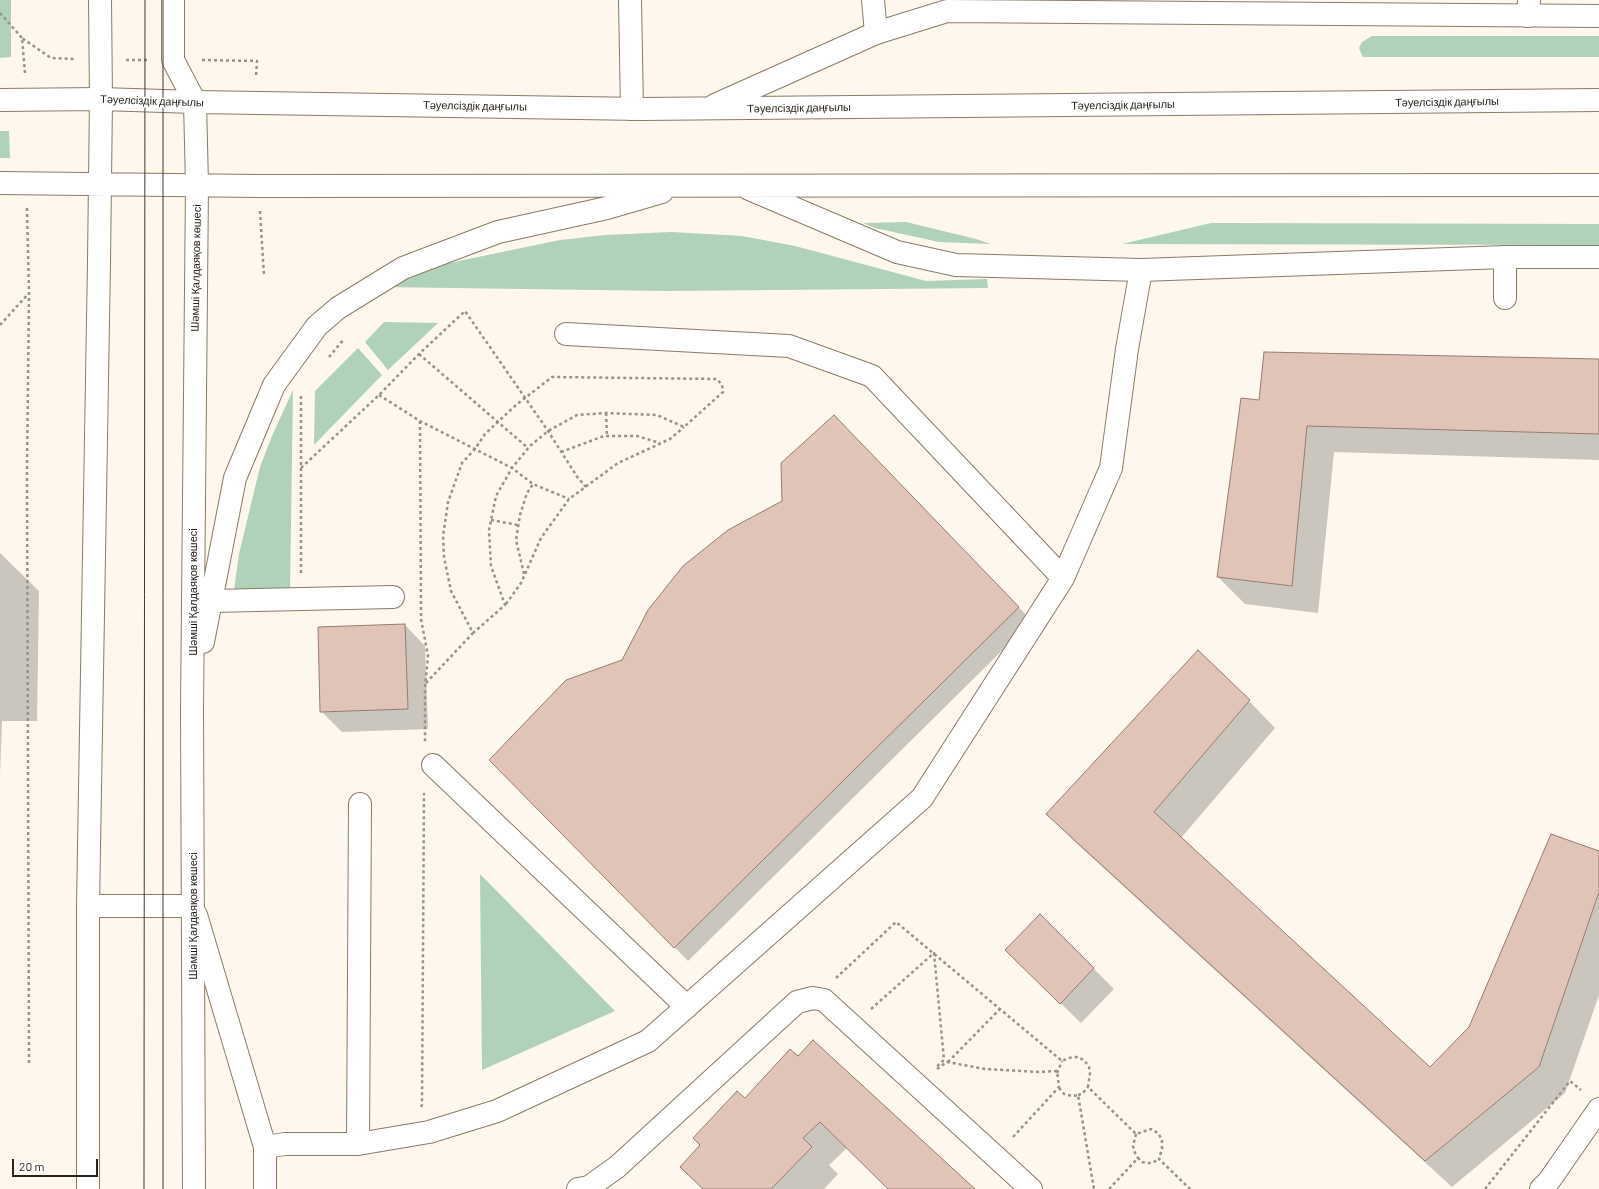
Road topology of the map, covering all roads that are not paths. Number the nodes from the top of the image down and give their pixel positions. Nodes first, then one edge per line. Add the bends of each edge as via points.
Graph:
1 (100, 0) edge
2 (173, 0) edge
3 (630, 0) edge
4 (873, 0) edge
5 (1529, 8) edge
6 (1599, 16) edge
7 (876, 33) junction
8 (100, 99) junction
9 (0, 100) edge
10 (1599, 100) edge
11 (194, 102) junction
12 (707, 108) junction
13 (632, 109) junction
14 (0, 184) edge
15 (100, 184) junction
16 (687, 184) junction
17 (740, 185) junction
18 (1599, 185) edge
19 (197, 186) junction
20 (1506, 257) junction
21 (1599, 257) edge
22 (1141, 270) junction
23 (1505, 298) dead end
24 (566, 334) dead end
25 (1063, 578) junction
26 (392, 597) dead end
27 (211, 601) junction
28 (192, 710) junction
29 (433, 765) dead end
30 (360, 804) dead end
31 (88, 906) junction
32 (193, 906) junction
33 (687, 1008) junction
34 (1593, 1102) edge
35 (358, 1144) junction
36 (265, 1147) junction
37 (88, 1189) edge
38 (194, 1189) edge
39 (265, 1189) edge
40 (578, 1189) edge
41 (1031, 1189) edge
42 (1541, 1189) edge

1 - 8 main road
2 - 11 main road, Шәмші Қалдаяқов көшесі via 173,60
3 - 13 main road
4 - 7 main road
5 - 6 main road
5 - 7 main road via 946,11
7 - 12 main road
8 - 9 main road, Тәуелсіздік даңғылы
8 - 11 main road, Тәуелсіздік даңғылы
8 - 15 main road
10 - 12 main road, Тәуелсіздік даңғылы
11 - 13 main road, Тәуелсіздік даңғылы
11 - 19 main road, Шәмші Қалдаяқов көшесі
12 - 13 main road, Тәуелсіздік даңғылы
14 - 15 main road
15 - 19 main road
15 - 31 main road
16 - 17 main road
16 - 19 main road
16 - 27 main road via 607,208 498,232 403,268 338,308 317,326 274,385 235,478
17 - 18 main road
17 - 22 main road via 897,252 956,265
19 - 28 main road, Шәмші Қалдаяқов көшесі
20 - 21 main road
20 - 22 main road
20 - 23 main road
22 - 25 main road via 1127,349 1111,468
24 - 25 main road via 789,346 872,376
25 - 33 main road via 922,798
26 - 27 main road
27 - 28 main road
28 - 32 main road, Шәмші Қалдаяқов көшесі
29 - 33 main road
30 - 35 main road
31 - 32 main road
31 - 37 main road
32 - 36 main road
32 - 38 main road, Шәмші Қалдаяқов көшесі
33 - 35 main road via 648,1041 497,1111 429,1132
34 - 42 main road via 1549,1181
35 - 36 main road via 284,1144
36 - 39 main road
40 - 41 main road via 589,1187 617,1167 797,1002 813,998 824,1000

